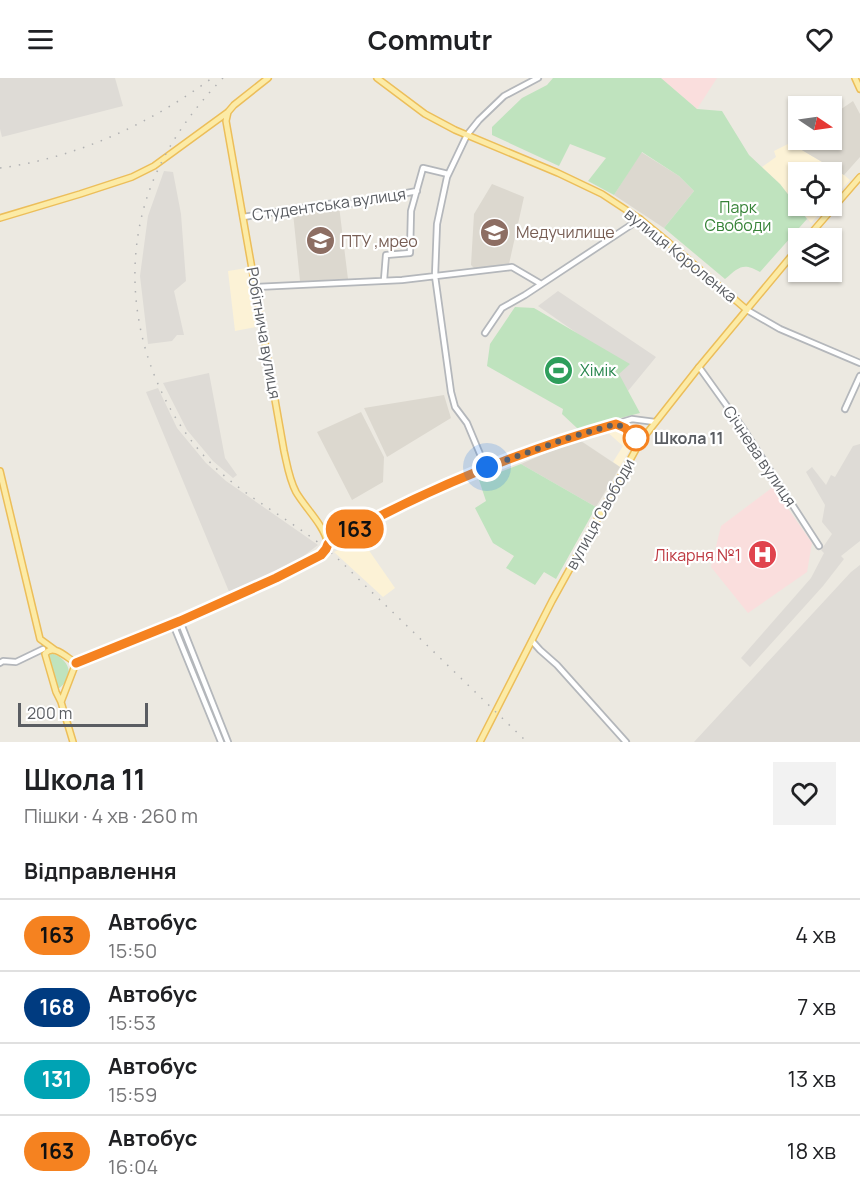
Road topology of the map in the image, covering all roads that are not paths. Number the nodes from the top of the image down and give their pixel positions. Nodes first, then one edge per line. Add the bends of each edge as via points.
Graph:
1 (268, 78) edge
2 (377, 78) edge
3 (538, 78) edge
4 (855, 78) edge
5 (860, 89) edge
6 (228, 112) junction
7 (467, 135) junction
8 (448, 174) junction
9 (860, 177) edge
10 (415, 191) junction
11 (243, 217) junction
12 (0, 218) edge
13 (640, 219) junction
14 (816, 228) edge
15 (788, 260) edge
16 (435, 276) junction
17 (384, 280) junction
18 (541, 284) junction
19 (256, 287) junction
20 (747, 310) junction
21 (484, 333) dead end
22 (860, 363) edge
23 (699, 367) junction
24 (860, 376) edge
25 (845, 409) dead end
26 (655, 423) junction
27 (616, 424) junction
28 (640, 442) junction
29 (492, 465) junction
30 (0, 471) edge
31 (328, 544) junction
32 (819, 546) dead end
33 (180, 621) junction
34 (173, 624) junction
35 (40, 639) junction
36 (532, 641) junction
37 (55, 650) junction
38 (44, 652) junction
39 (0, 663) edge
40 (76, 663) junction
41 (67, 687) junction
42 (56, 690) junction
43 (62, 702) junction
44 (483, 741) edge
45 (73, 742) edge
46 (221, 742) edge
47 (228, 742) edge
48 (626, 742) edge

1 - 6 main road
2 - 7 main road, вулиця Короленка via 425,114
3 - 7 street via 504,96
4 - 5 main road
6 - 11 main road, Робітнича вулиця via 226,121
6 - 12 main road via 163,160 132,177
7 - 8 street
7 - 13 main road, вулиця Короленка via 576,181
8 - 10 street via 423,168
8 - 16 street via 437,224
9 - 14 main road
10 - 11 street, Студентська вулиця via 344,205 335,203
10 - 17 street via 411,253 386,255
11 - 19 main road, Робітнича вулиця
13 - 18 street
13 - 20 main road, вулиця Короленка
15 - 20 main road, вулиця Свободи
16 - 17 street
16 - 18 street via 512,267
16 - 29 street via 455,407 467,423 480,454
17 - 19 street
18 - 21 street via 502,308
19 - 31 main road, Робітнича вулиця via 291,478
20 - 22 street, вулиця Короленка via 780,329
20 - 23 main road, вулиця Свободи
23 - 26 main road, вулиця Свободи
23 - 32 street, Січнева вулиця
24 - 25 street
26 - 27 street via 632,419
26 - 28 main road, вулиця Свободи
27 - 28 street
27 - 29 street
28 - 36 main road, вулиця Свободи
29 - 31 street via 409,501
30 - 35 main road
31 - 33 main road via 321,555
33 - 34 main road
33 - 47 street
34 - 40 main road
34 - 46 street
35 - 37 main road
35 - 38 street
36 - 44 main road, вулиця Свободи
36 - 48 street
37 - 38 main road
37 - 40 main road
38 - 39 street
38 - 42 main road
40 - 41 main road
41 - 42 main road
41 - 43 main road
42 - 43 main road
43 - 45 main road

